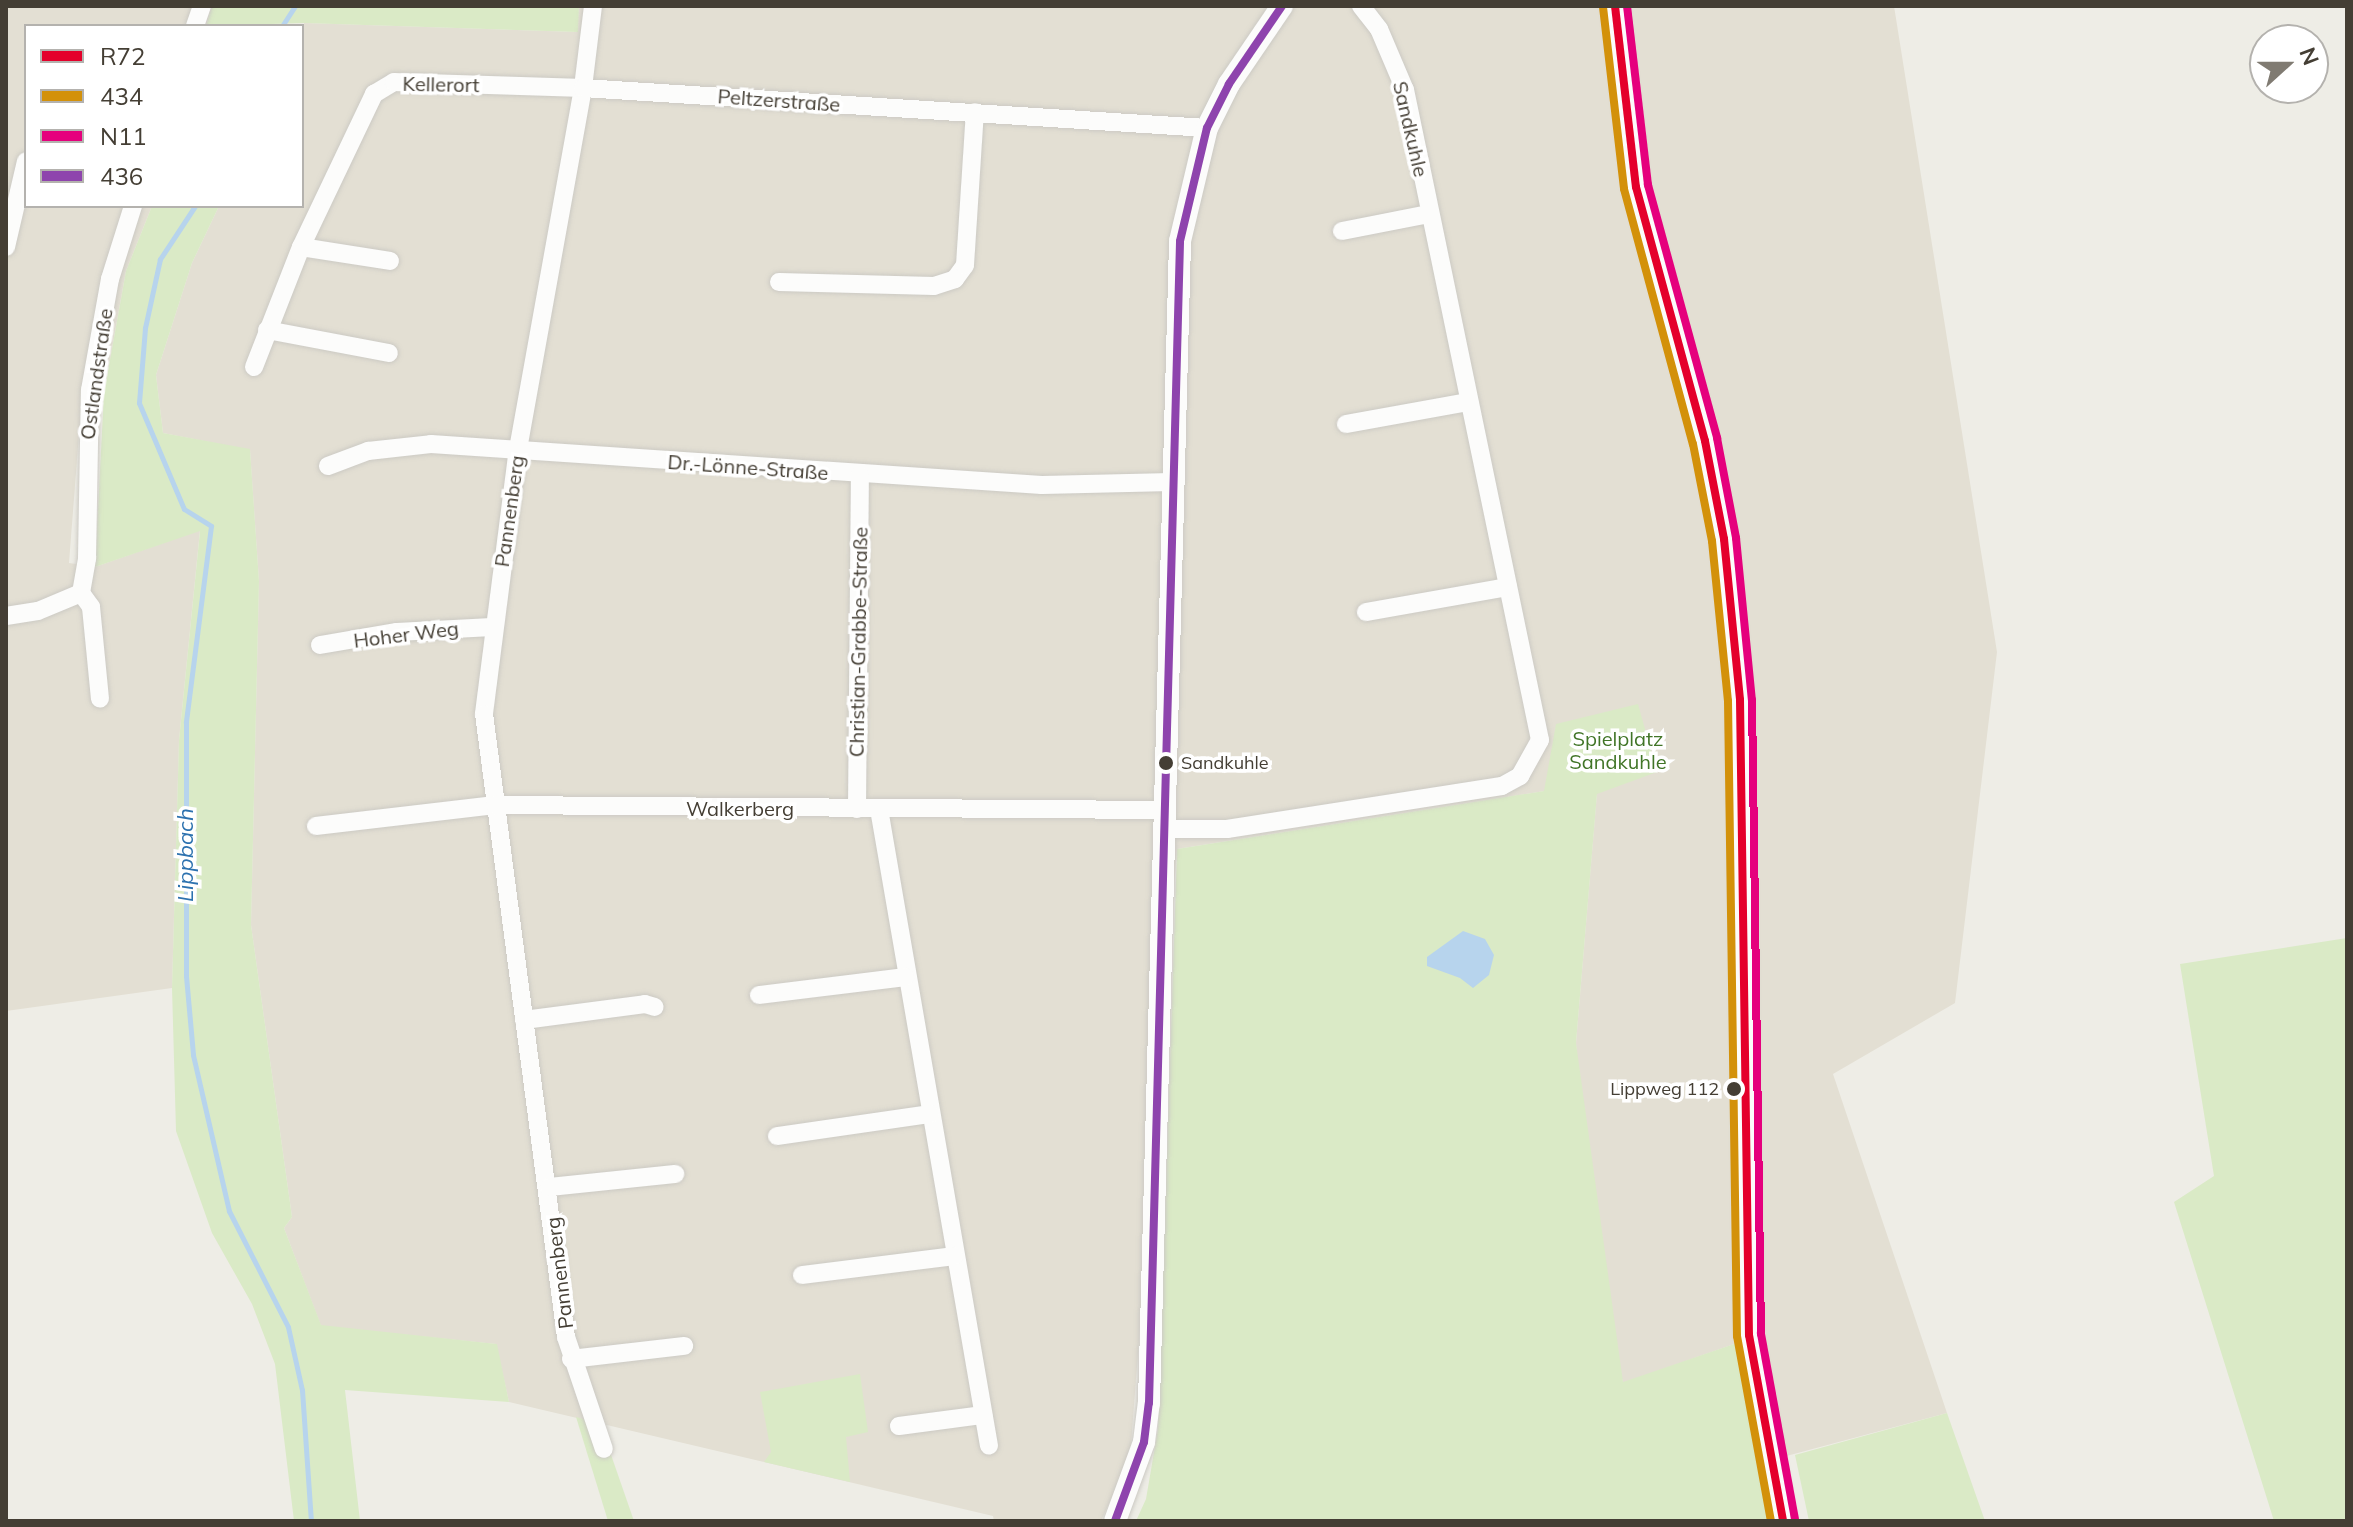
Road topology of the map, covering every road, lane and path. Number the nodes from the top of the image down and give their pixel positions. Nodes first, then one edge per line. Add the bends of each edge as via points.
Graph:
1 (593, 6) edge
2 (1282, 6) edge
3 (1361, 6) edge
4 (1615, 6) edge
5 (583, 88) junction
6 (975, 112) junction
7 (1207, 128) junction
8 (24, 170) edge
9 (132, 208) edge
10 (1429, 214) junction
11 (1342, 231) dead end
12 (6, 247) edge
13 (301, 247) junction
14 (390, 261) dead end
15 (779, 282) dead end
16 (267, 330) junction
17 (389, 353) dead end
18 (254, 367) dead end
19 (1468, 402) junction
20 (1346, 424) dead end
21 (518, 448) junction
22 (328, 466) dead end
23 (860, 475) junction
24 (1172, 482) junction
25 (1508, 587) junction
26 (81, 593) junction
27 (1366, 612) dead end
28 (6, 616) edge
29 (492, 627) junction
30 (320, 645) dead end
31 (100, 699) dead end
32 (495, 805) junction
33 (857, 809) junction
34 (879, 809) junction
35 (1164, 820) junction
36 (316, 826) dead end
37 (905, 977) junction
38 (759, 995) dead end
39 (655, 1007) dead end
40 (524, 1020) junction
41 (930, 1114) junction
42 (777, 1136) dead end
43 (675, 1174) dead end
44 (549, 1187) junction
45 (954, 1256) junction
46 (802, 1275) dead end
47 (684, 1346) dead end
48 (571, 1359) junction
49 (983, 1415) junction
50 (899, 1426) dead end
51 (989, 1446) dead end
52 (604, 1449) dead end
53 (1115, 1521) edge
54 (1783, 1521) edge

1 - 5 street, Pannenberg
2 - 7 street via 1229,84
3 - 10 street, Sandkuhle via 1379,29 1405,90
4 - 54 street via 1636,187 1705,441 1724,539 1740,700 1749,1335
5 - 6 street, Peltzerstraße
5 - 13 street, Kellerort via 394,82 374,94
5 - 21 street, Pannenberg
6 - 7 street, Peltzerstraße
6 - 15 street via 965,265 955,279 934,286 839,279 817,285
7 - 24 street via 1180,241
8 - 12 street
9 - 26 street, Ostlandstraße via 110,279 90,390 87,558
10 - 11 street
10 - 19 street, Sandkuhle
13 - 14 street
13 - 16 street, Kellerort
16 - 17 street
16 - 18 street, Kellerort
19 - 20 street
19 - 25 street, Sandkuhle
21 - 22 street, Dr.-Lönne-Straße via 431,444 368,451
21 - 23 street, Dr.-Lönne-Straße
21 - 29 street, Pannenberg
23 - 24 street, Dr.-Lönne-Straße via 1042,485
23 - 33 street, Christian-Grabbe-Straße
24 - 35 street
25 - 27 street
25 - 35 street, Sandkuhle via 1539,718 1540,740 1520,776 1502,786 1227,829
26 - 28 street via 38,611
26 - 31 street, Ostlandstraße via 91,607
29 - 30 street, Hoher Weg via 397,632
29 - 32 street, Pannenberg via 484,714
32 - 33 street, Walkerberg
32 - 36 street, Walkerberg
32 - 40 street, Pannenberg
33 - 34 street, Walkerberg
34 - 35 street, Walkerberg
34 - 37 street
35 - 53 street via 1149,1403 1144,1442
37 - 38 street
37 - 41 street
39 - 40 street
40 - 44 street, Pannenberg
41 - 42 street
41 - 45 street
43 - 44 street, Pannenberg
44 - 48 street, Pannenberg
45 - 46 street
45 - 49 street
47 - 48 street
48 - 52 street, Pannenberg
49 - 50 street
49 - 51 street

